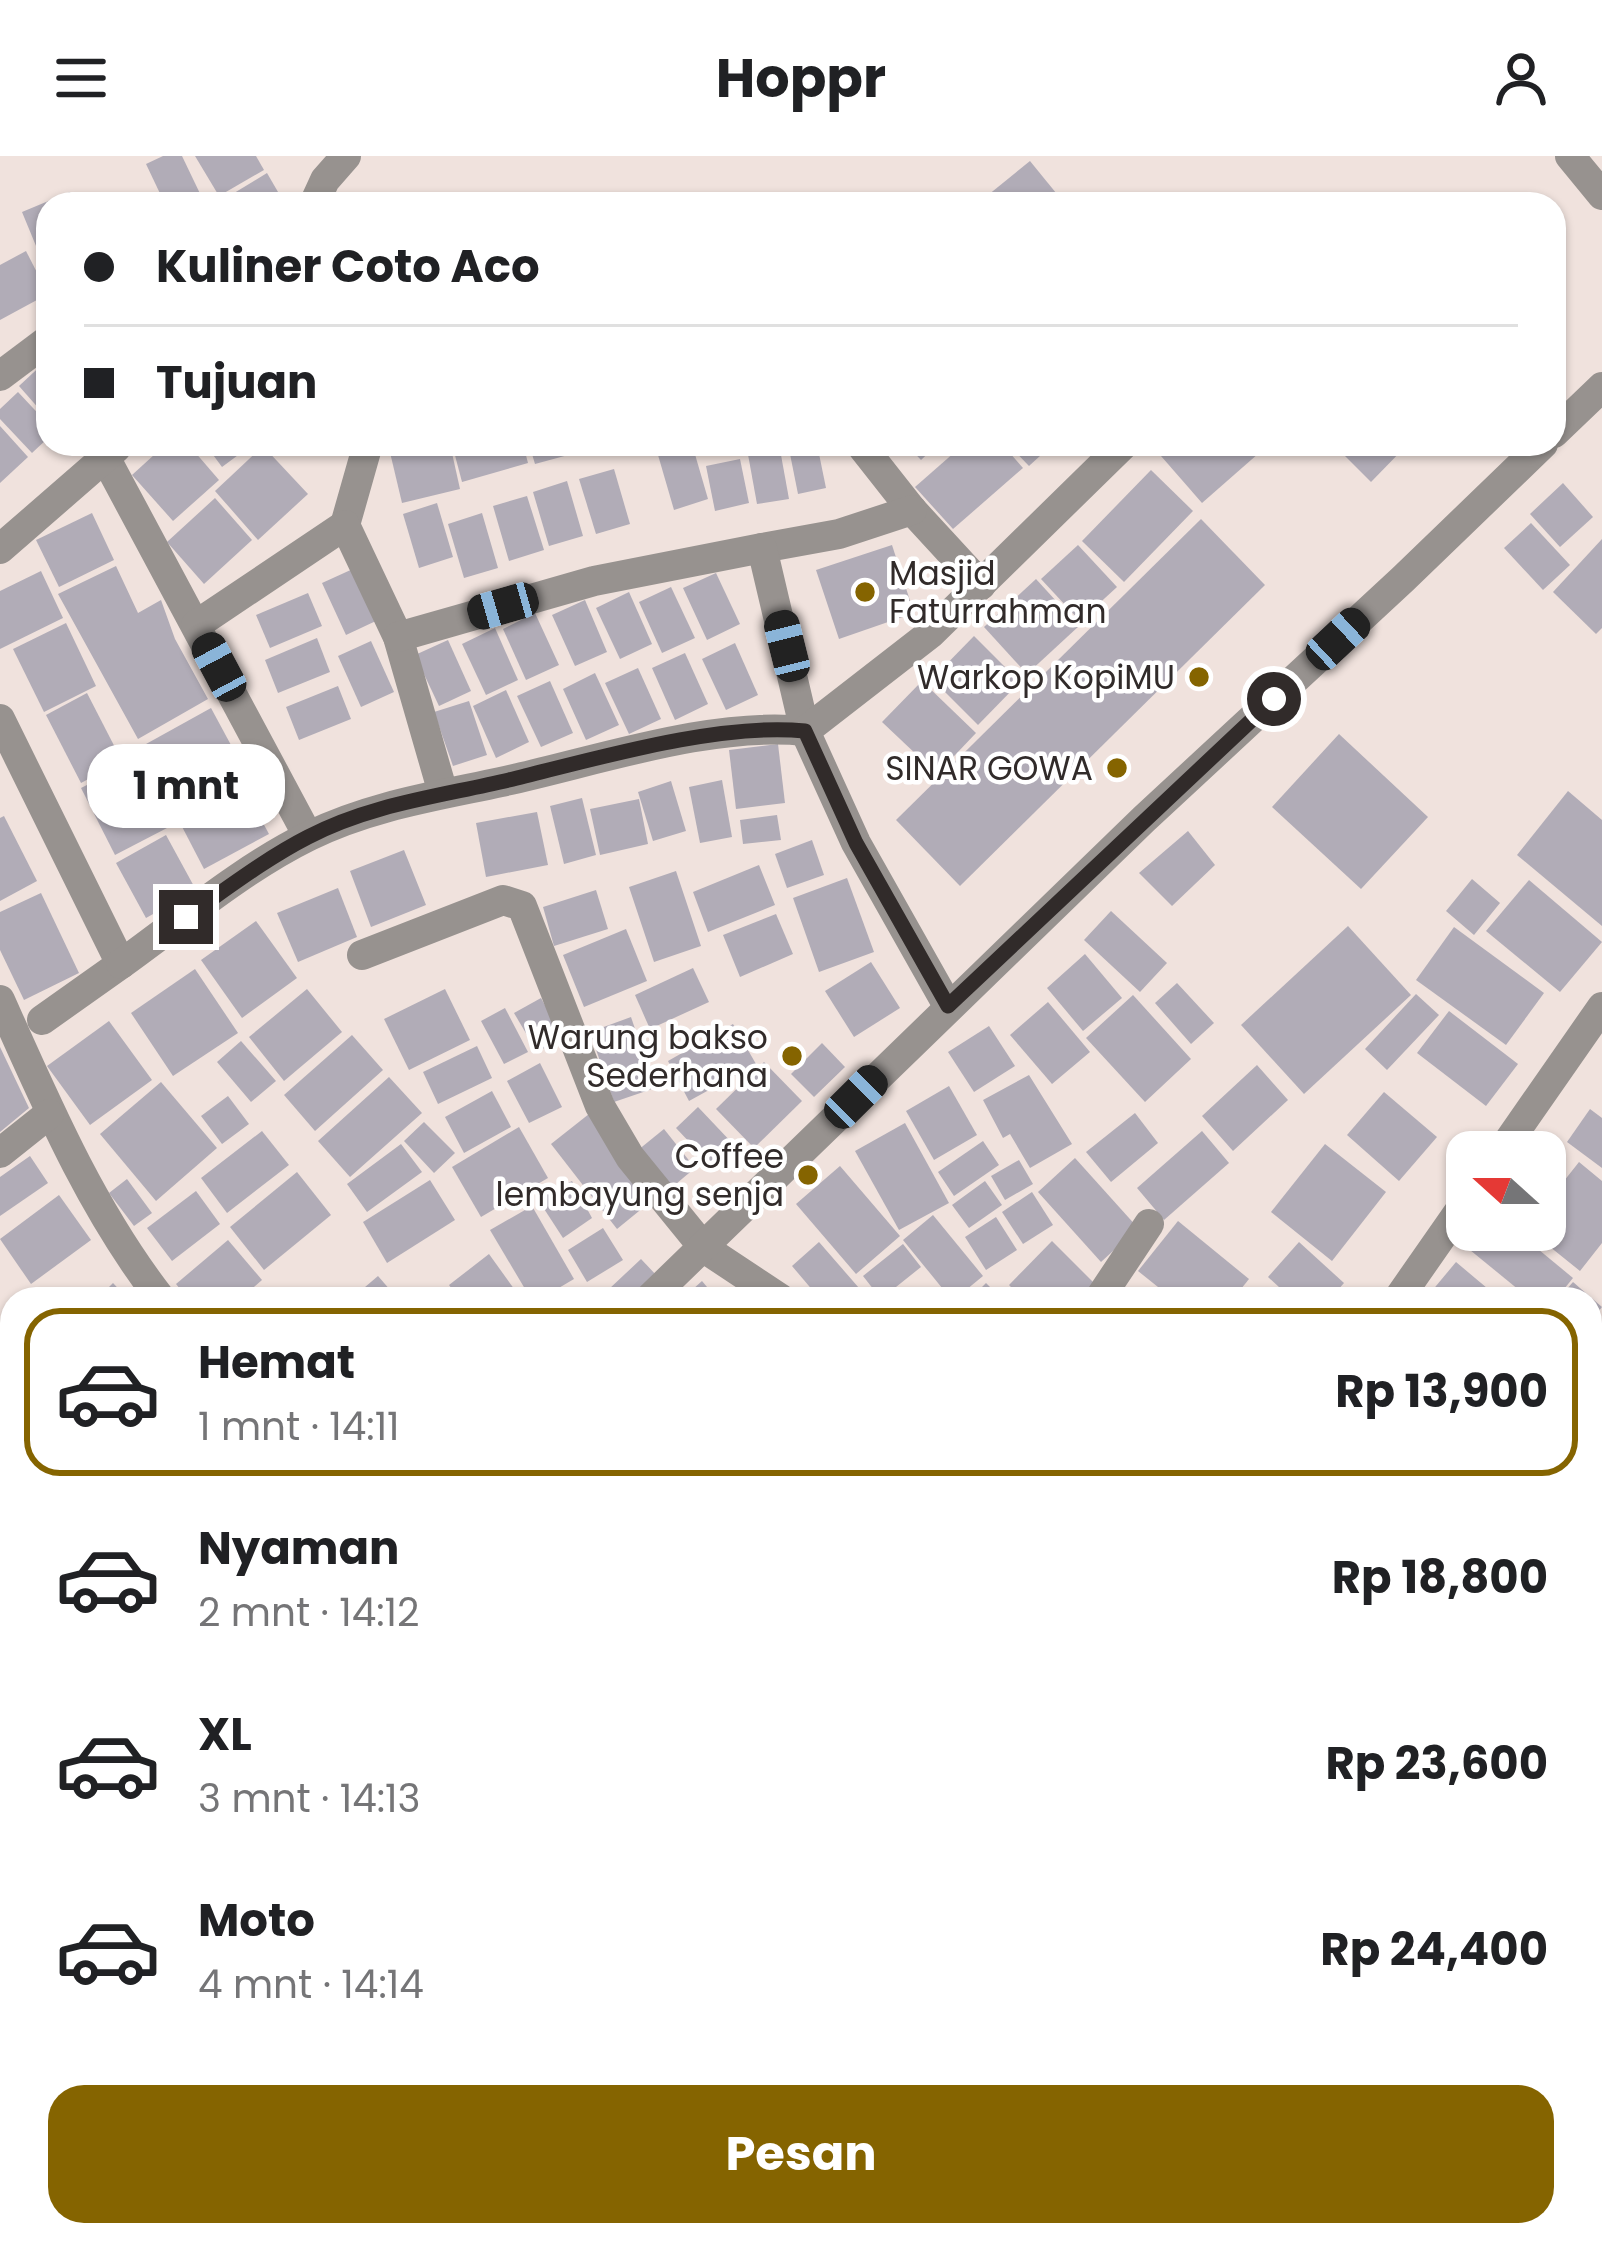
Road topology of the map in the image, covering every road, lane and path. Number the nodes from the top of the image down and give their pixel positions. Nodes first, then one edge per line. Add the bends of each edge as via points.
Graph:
1 (346, 156) edge
2 (1570, 156) edge
3 (320, 192) edge
4 (1602, 195) edge
5 (36, 349) edge
6 (0, 376) edge
7 (1602, 387) edge
8 (1566, 422) edge
9 (108, 456) edge
10 (115, 456) edge
11 (365, 456) edge
12 (869, 456) edge
13 (1110, 456) edge
14 (1530, 456) edge
15 (912, 510) junction
16 (345, 525) junction
17 (762, 548) junction
18 (0, 549) edge
19 (980, 584) junction
20 (196, 625) junction
21 (398, 637) junction
22 (0, 719) edge
23 (805, 731) junction
24 (443, 793) junction
25 (308, 836) junction
26 (362, 955) dead end
27 (121, 964) junction
28 (0, 1000) edge
29 (948, 1006) junction
30 (1602, 1007) edge
31 (42, 1020) dead end
32 (49, 1114) junction
33 (1516, 1131) edge
34 (1, 1150) edge
35 (1149, 1224) dead end
36 (1446, 1231) edge
37 (704, 1248) junction
38 (152, 1287) edge
39 (662, 1287) edge
40 (764, 1287) edge
41 (1107, 1287) edge
42 (1406, 1287) edge

1 - 3 street
2 - 4 street
5 - 6 street
7 - 8 street
9 - 18 street
10 - 20 street
11 - 16 street
12 - 15 street
13 - 19 street
14 - 29 street
15 - 17 street
15 - 19 street
16 - 20 street
16 - 21 street
17 - 21 street via 594,581
17 - 23 street
19 - 23 street via 930,634
20 - 25 street
21 - 24 street
22 - 27 street
23 - 24 street via 766,727
23 - 29 street via 856,843
24 - 25 street
25 - 27 street
26 - 37 street via 503,900 522,906 600,1106
27 - 31 street
28 - 32 street
29 - 37 street
30 - 33 street
32 - 34 street
32 - 38 street
35 - 41 street
36 - 42 street
37 - 39 street
37 - 40 street

